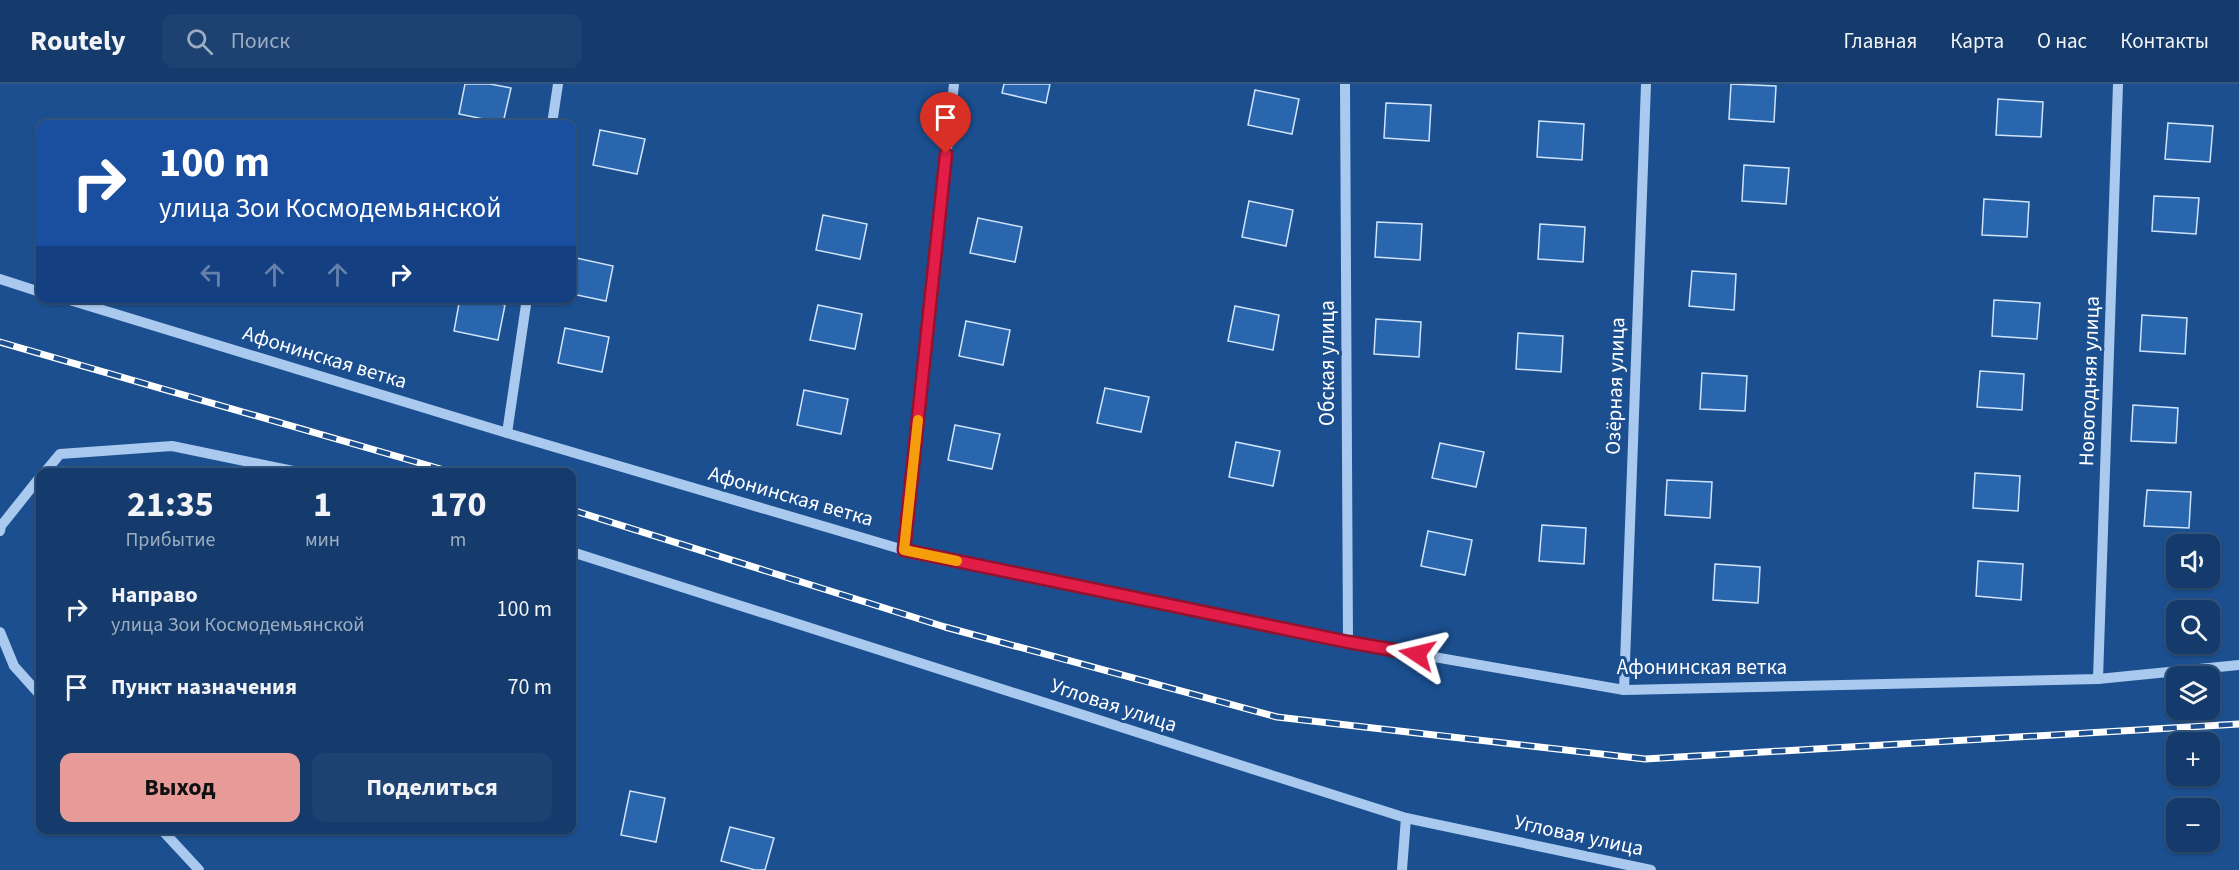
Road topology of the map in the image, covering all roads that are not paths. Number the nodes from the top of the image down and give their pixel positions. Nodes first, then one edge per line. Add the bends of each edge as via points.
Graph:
1 (558, 84) edge
2 (954, 84) edge
3 (1344, 84) edge
4 (1646, 84) edge
5 (2118, 84) edge
6 (553, 120) edge
7 (0, 279) edge
8 (36, 291) edge
9 (79, 303) edge
10 (526, 303) edge
11 (507, 433) junction
12 (48, 468) edge
13 (279, 468) edge
14 (36, 482) edge
15 (0, 531) edge
16 (904, 550) junction
17 (576, 553) edge
18 (0, 632) edge
19 (1348, 642) junction
20 (2239, 666) edge
21 (2098, 679) junction
22 (1624, 690) junction
23 (36, 691) edge
24 (1406, 818) junction
25 (166, 834) edge
26 (199, 870) edge
27 (1402, 870) edge
28 (1651, 870) edge

1 - 6 street
2 - 16 street
3 - 19 street, Обская улица
4 - 22 street, Озёрная улица
5 - 21 street, Новогодняя улица
7 - 8 street
9 - 11 street, Афонинская ветка
10 - 11 street
11 - 16 street, Афонинская ветка
12 - 13 street via 60,454 172,446
14 - 15 street
16 - 19 street, Афонинская ветка
17 - 24 street, Угловая улица
18 - 23 street via 14,666
19 - 22 street, Афонинская ветка
20 - 21 street, Афонинская ветка
21 - 22 street, Афонинская ветка
24 - 27 street
24 - 28 street, Угловая улица
25 - 26 street

